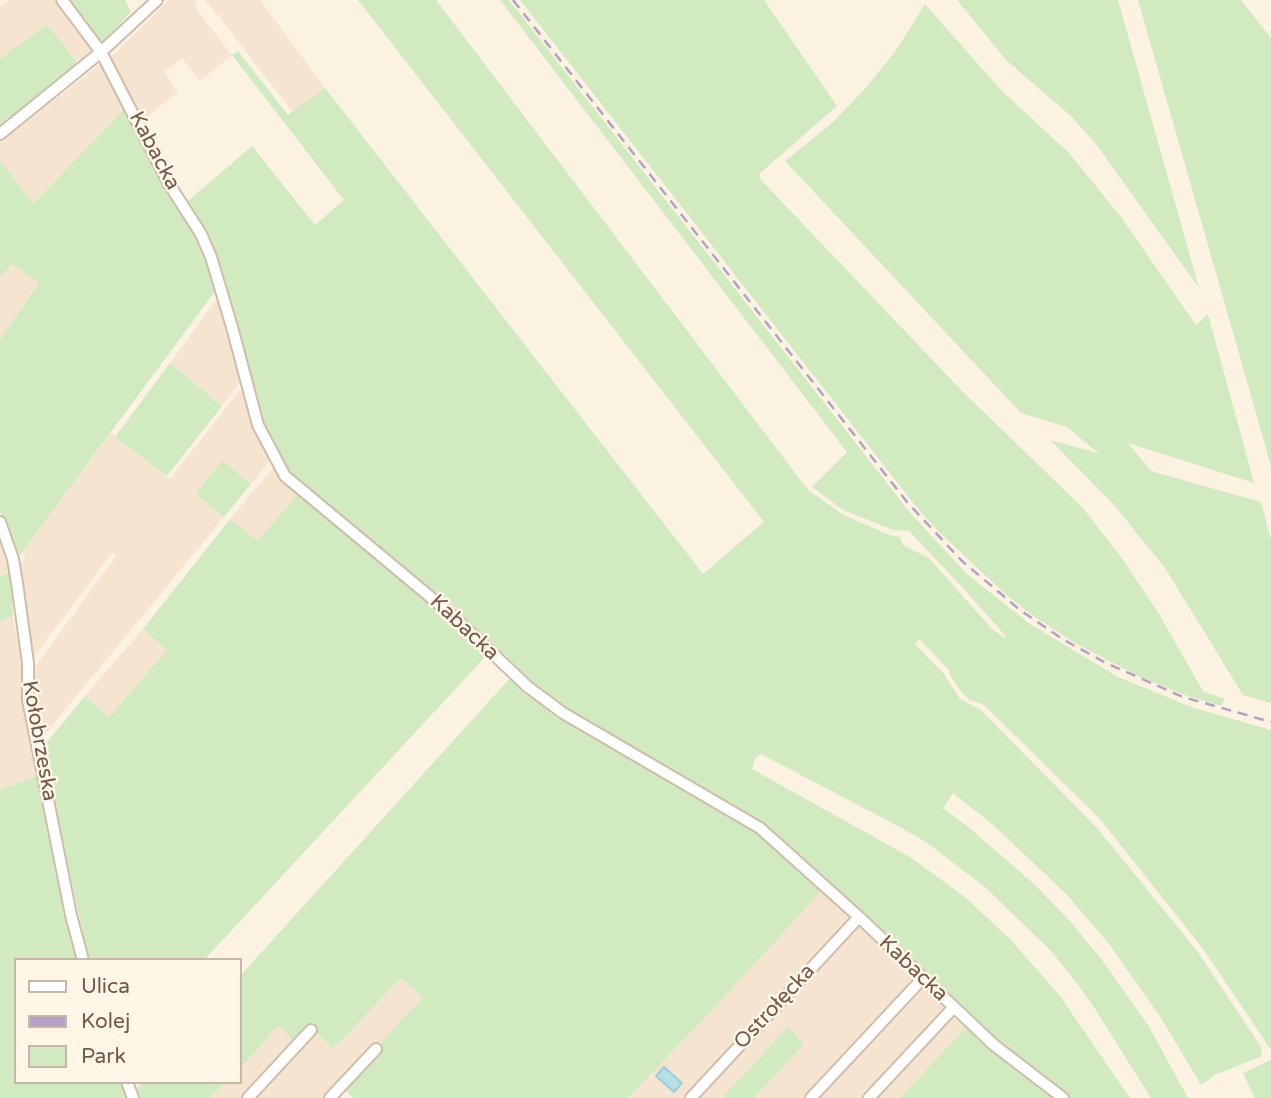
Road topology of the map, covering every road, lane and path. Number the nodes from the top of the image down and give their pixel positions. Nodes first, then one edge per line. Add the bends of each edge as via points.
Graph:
1 (62, 0) edge
2 (157, 0) edge
3 (101, 52) junction
4 (0, 134) edge
5 (0, 523) edge
6 (859, 917) junction
7 (82, 958) edge
8 (923, 978) junction
9 (954, 1007) junction
10 (311, 1030) dead end
11 (376, 1049) dead end
12 (247, 1098) edge
13 (330, 1098) edge
14 (691, 1098) edge
15 (811, 1098) edge
16 (869, 1098) edge
17 (1063, 1098) edge

1 - 3 street, Kabacka
2 - 3 street
3 - 4 street
3 - 6 street, Kabacka via 169,184 201,234 258,425 285,476 452,615 528,687 563,713 760,828
5 - 7 street, Kołobrzeska via 13,559 23,614 28,700
6 - 8 street, Kabacka
6 - 14 street, Ostrołęcka
8 - 9 street, Kabacka
8 - 15 street
9 - 16 street
9 - 17 street, Kabacka via 994,1045
10 - 12 street
11 - 13 street

